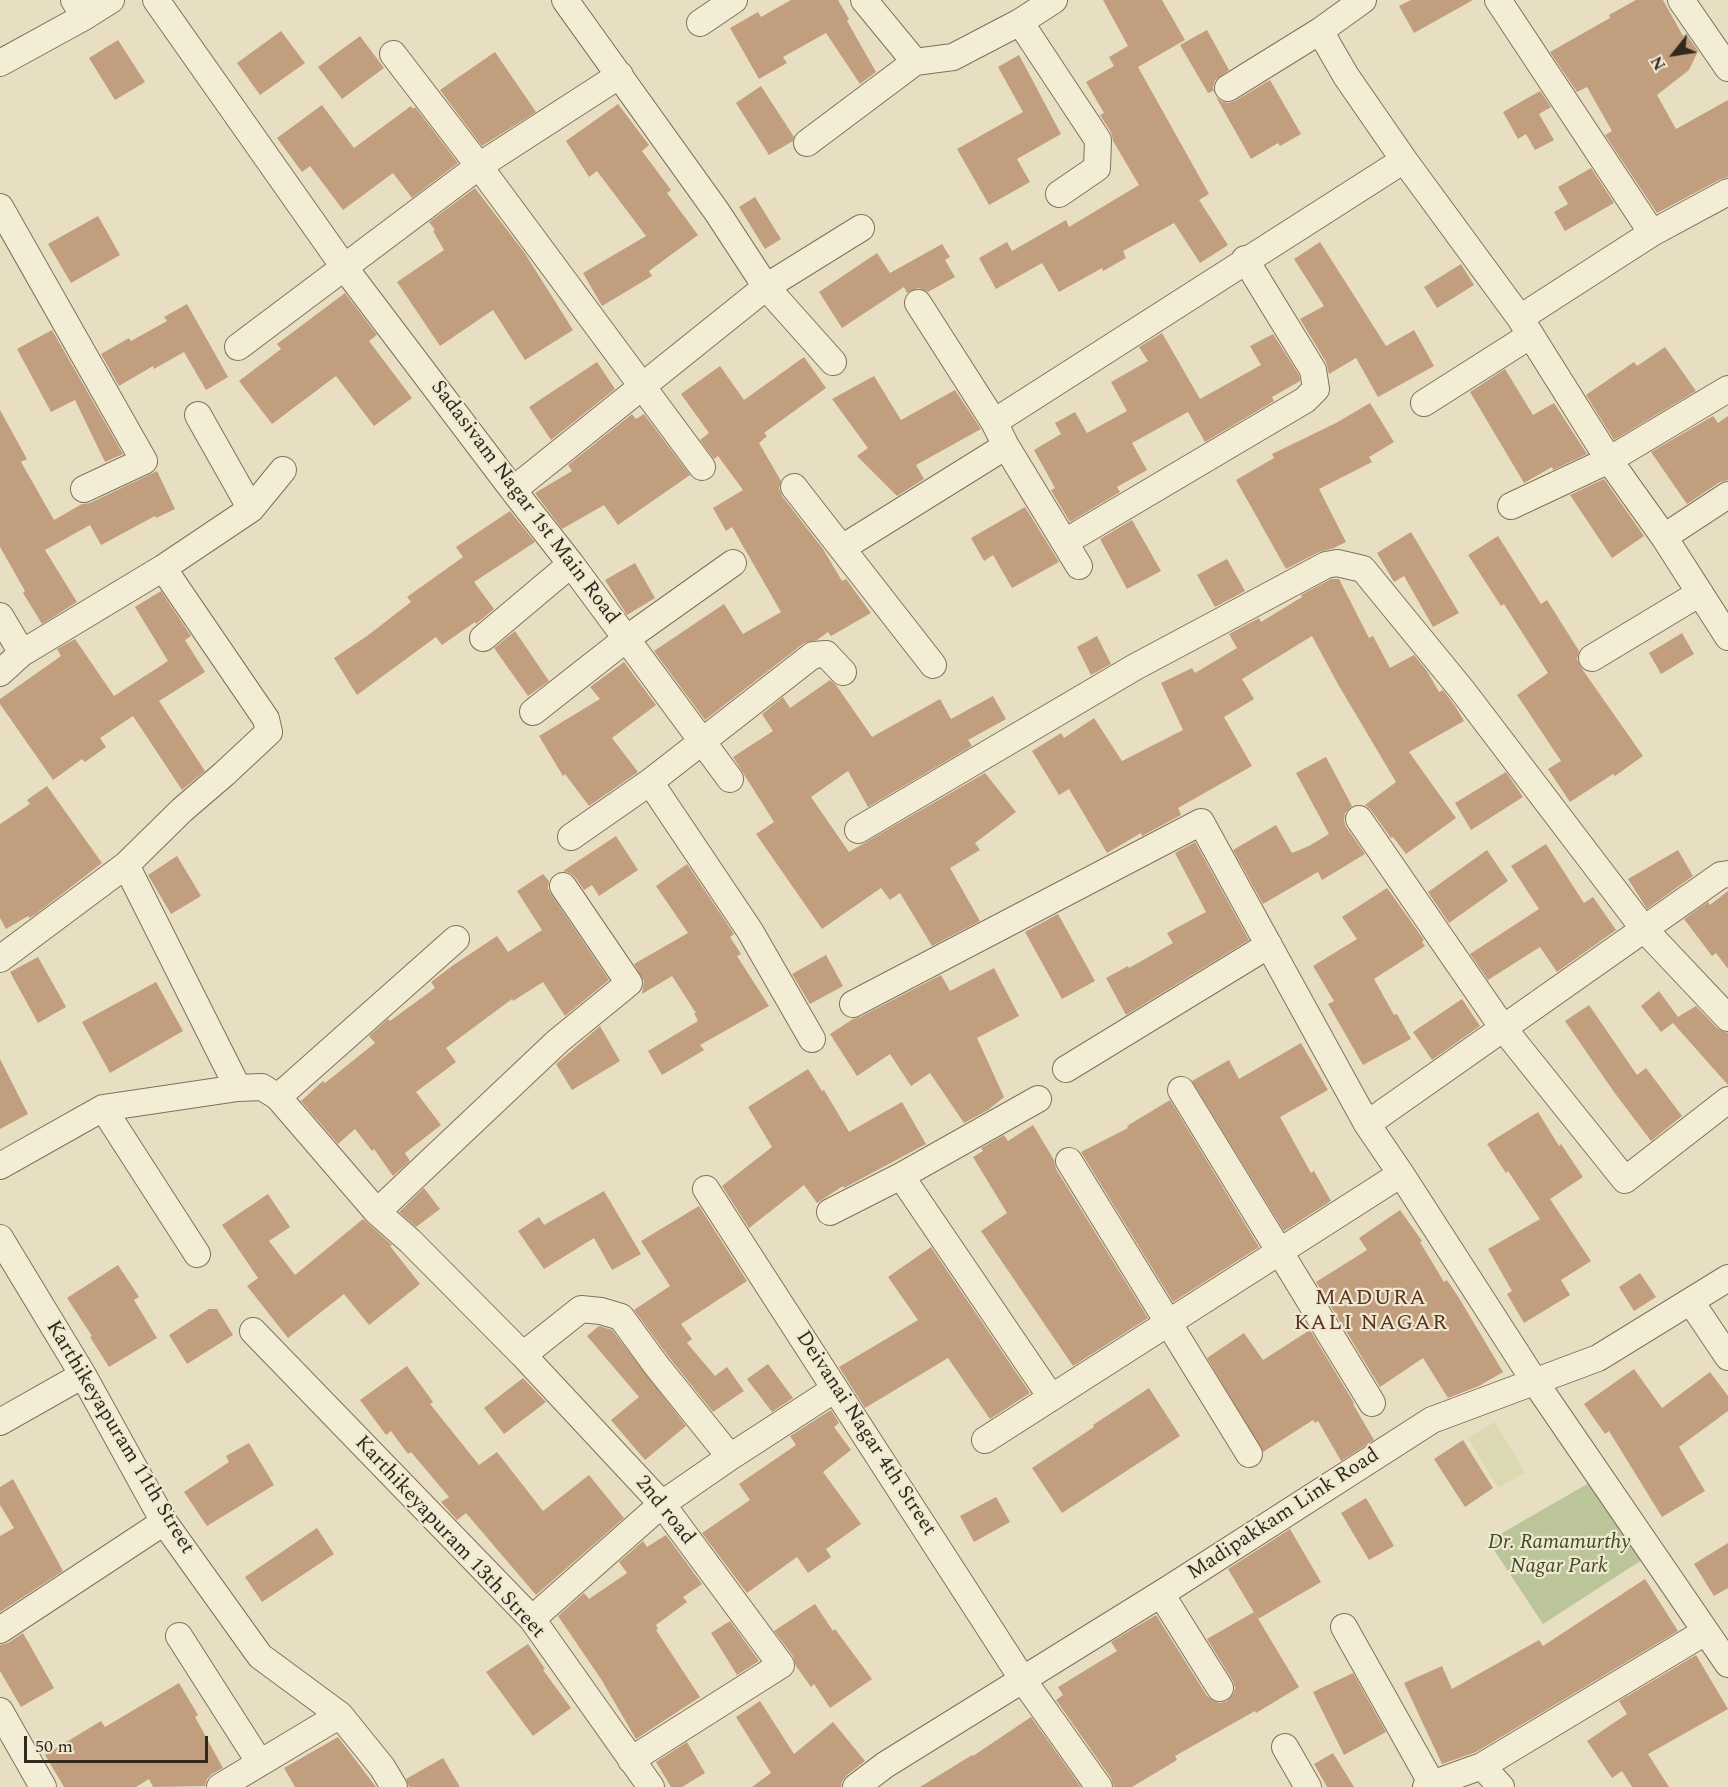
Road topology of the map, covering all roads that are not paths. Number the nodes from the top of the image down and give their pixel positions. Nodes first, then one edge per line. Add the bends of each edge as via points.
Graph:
1 (111, 0) edge
2 (156, 0) edge
3 (565, 0) edge
4 (734, 0) edge
5 (864, 0) edge
6 (1054, 0) edge
7 (1362, 0) edge
8 (1498, 0) edge
9 (1681, 0) edge
10 (79, 9) edge
11 (1020, 21) junction
12 (700, 23) dead end
13 (1320, 31) junction
14 (393, 54) dead end
15 (915, 62) junction
16 (0, 63) edge
17 (1728, 68) edge
18 (620, 75) junction
19 (1228, 88) dead end
20 (807, 143) dead end
21 (1404, 160) junction
22 (479, 166) junction
23 (1728, 192) edge
24 (1059, 194) dead end
25 (0, 207) edge
26 (861, 228) dead end
27 (1652, 233) junction
28 (1245, 260) junction
29 (344, 267) junction
30 (766, 287) junction
31 (918, 303) dead end
32 (1525, 327) junction
33 (238, 347) dead end
34 (833, 362) dead end
35 (642, 388) junction
36 (1728, 389) edge
37 (1424, 404) dead end
38 (198, 415) dead end
39 (994, 422) junction
40 (1005, 446) junction
41 (1609, 460) junction
42 (702, 467) dead end
43 (283, 471) dead end
44 (794, 487) dead end
45 (84, 489) dead end
46 (513, 490) junction
47 (1728, 495) edge
48 (1511, 506) dead end
49 (250, 509) junction
50 (1664, 537) junction
51 (1065, 542) junction
52 (842, 548) junction
53 (733, 563) dead end
54 (571, 564) junction
55 (1079, 566) dead end
56 (163, 568) junction
57 (1700, 593) junction
58 (0, 616) edge
59 (1728, 637) edge
60 (483, 638) dead end
61 (626, 639) junction
62 (22, 653) junction
63 (1592, 658) dead end
64 (933, 665) dead end
65 (843, 672) dead end
66 (0, 673) edge
67 (533, 712) dead end
68 (702, 740) junction
69 (730, 778) dead end
70 (650, 782) junction
71 (1359, 819) dead end
72 (858, 830) dead end
73 (571, 837) dead end
74 (126, 865) junction
75 (1728, 874) edge
76 (563, 886) dead end
77 (1644, 929) junction
78 (456, 939) dead end
79 (1269, 945) junction
80 (0, 959) edge
81 (853, 1004) dead end
82 (1728, 1018) edge
83 (1503, 1028) junction
84 (812, 1039) dead end
85 (1066, 1069) dead end
86 (238, 1088) junction
87 (1181, 1090) dead end
88 (278, 1097) junction
89 (1038, 1099) dead end
90 (1728, 1100) edge
91 (103, 1108) junction
92 (1367, 1124) junction
93 (1069, 1161) dead end
94 (0, 1166) edge
95 (1401, 1174) junction
96 (901, 1176) junction
97 (706, 1189) dead end
98 (377, 1212) junction
99 (830, 1212) dead end
100 (0, 1238) edge
101 (1280, 1251) junction
102 (197, 1254) dead end
103 (8, 1271) edge
104 (1728, 1278) edge
105 (1691, 1302) junction
106 (1168, 1322) junction
107 (253, 1331) dead end
108 (523, 1355) junction
109 (1728, 1357) edge
110 (83, 1375) junction
111 (1535, 1382) junction
112 (835, 1389) junction
113 (1051, 1397) junction
114 (1372, 1403) dead end
115 (0, 1422) edge
116 (985, 1440) dead end
117 (1250, 1454) dead end
118 (730, 1456) junction
119 (662, 1504) junction
120 (164, 1522) junction
121 (1161, 1594) junction
122 (532, 1619) junction
123 (1344, 1627) dead end
124 (0, 1630) edge
125 (1705, 1632) junction
126 (179, 1636) dead end
127 (1728, 1664) edge
128 (1023, 1680) junction
129 (1220, 1688) dead end
130 (0, 1711) edge
131 (340, 1714) junction
132 (1285, 1747) dead end
133 (631, 1760) junction
134 (260, 1763) junction
135 (1482, 1766) junction
136 (1429, 1785) edge
137 (43, 1787) edge
138 (220, 1787) edge
139 (394, 1787) edge
140 (651, 1787) edge
141 (856, 1787) edge
142 (1099, 1787) edge
143 (1308, 1787) edge
144 (1501, 1787) edge

1 - 10 street
2 - 29 street, Sadasivam Nagar 1st Main Road
3 - 18 street
4 - 12 street
5 - 15 street
6 - 11 street
7 - 13 street
8 - 27 street
9 - 17 street
10 - 16 street
11 - 15 street via 953,57
11 - 24 street via 1098,140 1097,168
13 - 19 street
13 - 21 street
14 - 22 street
15 - 20 street
18 - 22 street
18 - 30 street
21 - 28 street
21 - 32 street
22 - 29 street
22 - 35 street
23 - 27 street
25 - 45 street via 144,461
26 - 30 street
27 - 32 street
28 - 39 street
28 - 51 street via 1313,370 1316,389 1305,400
29 - 33 street
29 - 46 street, Sadasivam Nagar 1st Main Road
30 - 34 street
30 - 35 street
31 - 39 street
32 - 37 street
32 - 41 street
35 - 42 street
35 - 46 street
36 - 41 street
38 - 49 street
39 - 40 street
40 - 51 street
40 - 52 street
41 - 48 street
41 - 50 street
43 - 49 street
44 - 52 street
46 - 54 street, Sadasivam Nagar 1st Main Road
47 - 50 street
49 - 56 street
50 - 57 street
51 - 55 street
52 - 64 street
53 - 61 street
54 - 60 street
54 - 61 street, Sadasivam Nagar 1st Main Road
56 - 62 street
56 - 74 street via 266,719 269,732
57 - 59 street
57 - 63 street
58 - 62 street
61 - 67 street
61 - 68 street, Sadasivam Nagar 1st Main Road
62 - 66 street
65 - 68 street via 826,654 813,655
68 - 69 street, Sadasivam Nagar 1st Main Road
68 - 70 street
70 - 73 street
70 - 84 street via 750,931
71 - 83 street
72 - 77 street via 1135,667 1326,565 1337,563 1363,569 1462,690
74 - 80 street
74 - 86 street
75 - 77 street
76 - 98 street via 629,983 558,1041
77 - 82 street
77 - 83 street
78 - 88 street
79 - 81 street via 1201,822
79 - 85 street
79 - 92 street
83 - 90 street via 1625,1180
83 - 92 street
86 - 88 street via 262,1087
86 - 91 street
87 - 101 street
88 - 98 street, 2nd road
89 - 96 street
91 - 94 street
91 - 102 street
92 - 95 street
93 - 106 street
95 - 101 street
95 - 111 street
96 - 99 street
96 - 113 street
97 - 112 street, Deivanai Nagar 4th Street
98 - 108 street, 2nd road
100 - 103 street, Karthikeyapuram 11th Street
101 - 106 street
101 - 114 street
103 - 110 street, Karthikeyapuram 11th Street
104 - 105 street, Madipakkam Link Road
105 - 109 street
105 - 111 street, Madipakkam Link Road via 1598,1358
106 - 113 street
106 - 117 street
107 - 122 street, Karthikeyapuram 13th Street
108 - 118 street via 581,1309 621,1317
108 - 119 street, 2nd road
110 - 115 street
110 - 120 street, Karthikeyapuram 11th Street
111 - 121 street, Madipakkam Link Road via 1432,1420
111 - 125 street
112 - 118 street
112 - 128 street, Deivanai Nagar 4th Street
113 - 116 street
118 - 119 street
119 - 122 street
119 - 133 street, 2nd road via 782,1665
120 - 124 street
120 - 131 street, Karthikeyapuram 11th Street via 260,1656
121 - 128 street, Madipakkam Link Road
121 - 129 street
122 - 133 street, Karthikeyapuram 13th Street
123 - 136 street
125 - 127 street
125 - 135 street
126 - 134 street
128 - 141 street, Madipakkam Link Road
128 - 142 street, Deivanai Nagar 4th Street
130 - 137 street
131 - 134 street
131 - 139 street, Karthikeyapuram 11th Street
132 - 143 street
133 - 140 street, Karthikeyapuram 13th Street
134 - 138 street
135 - 136 street
135 - 144 street

